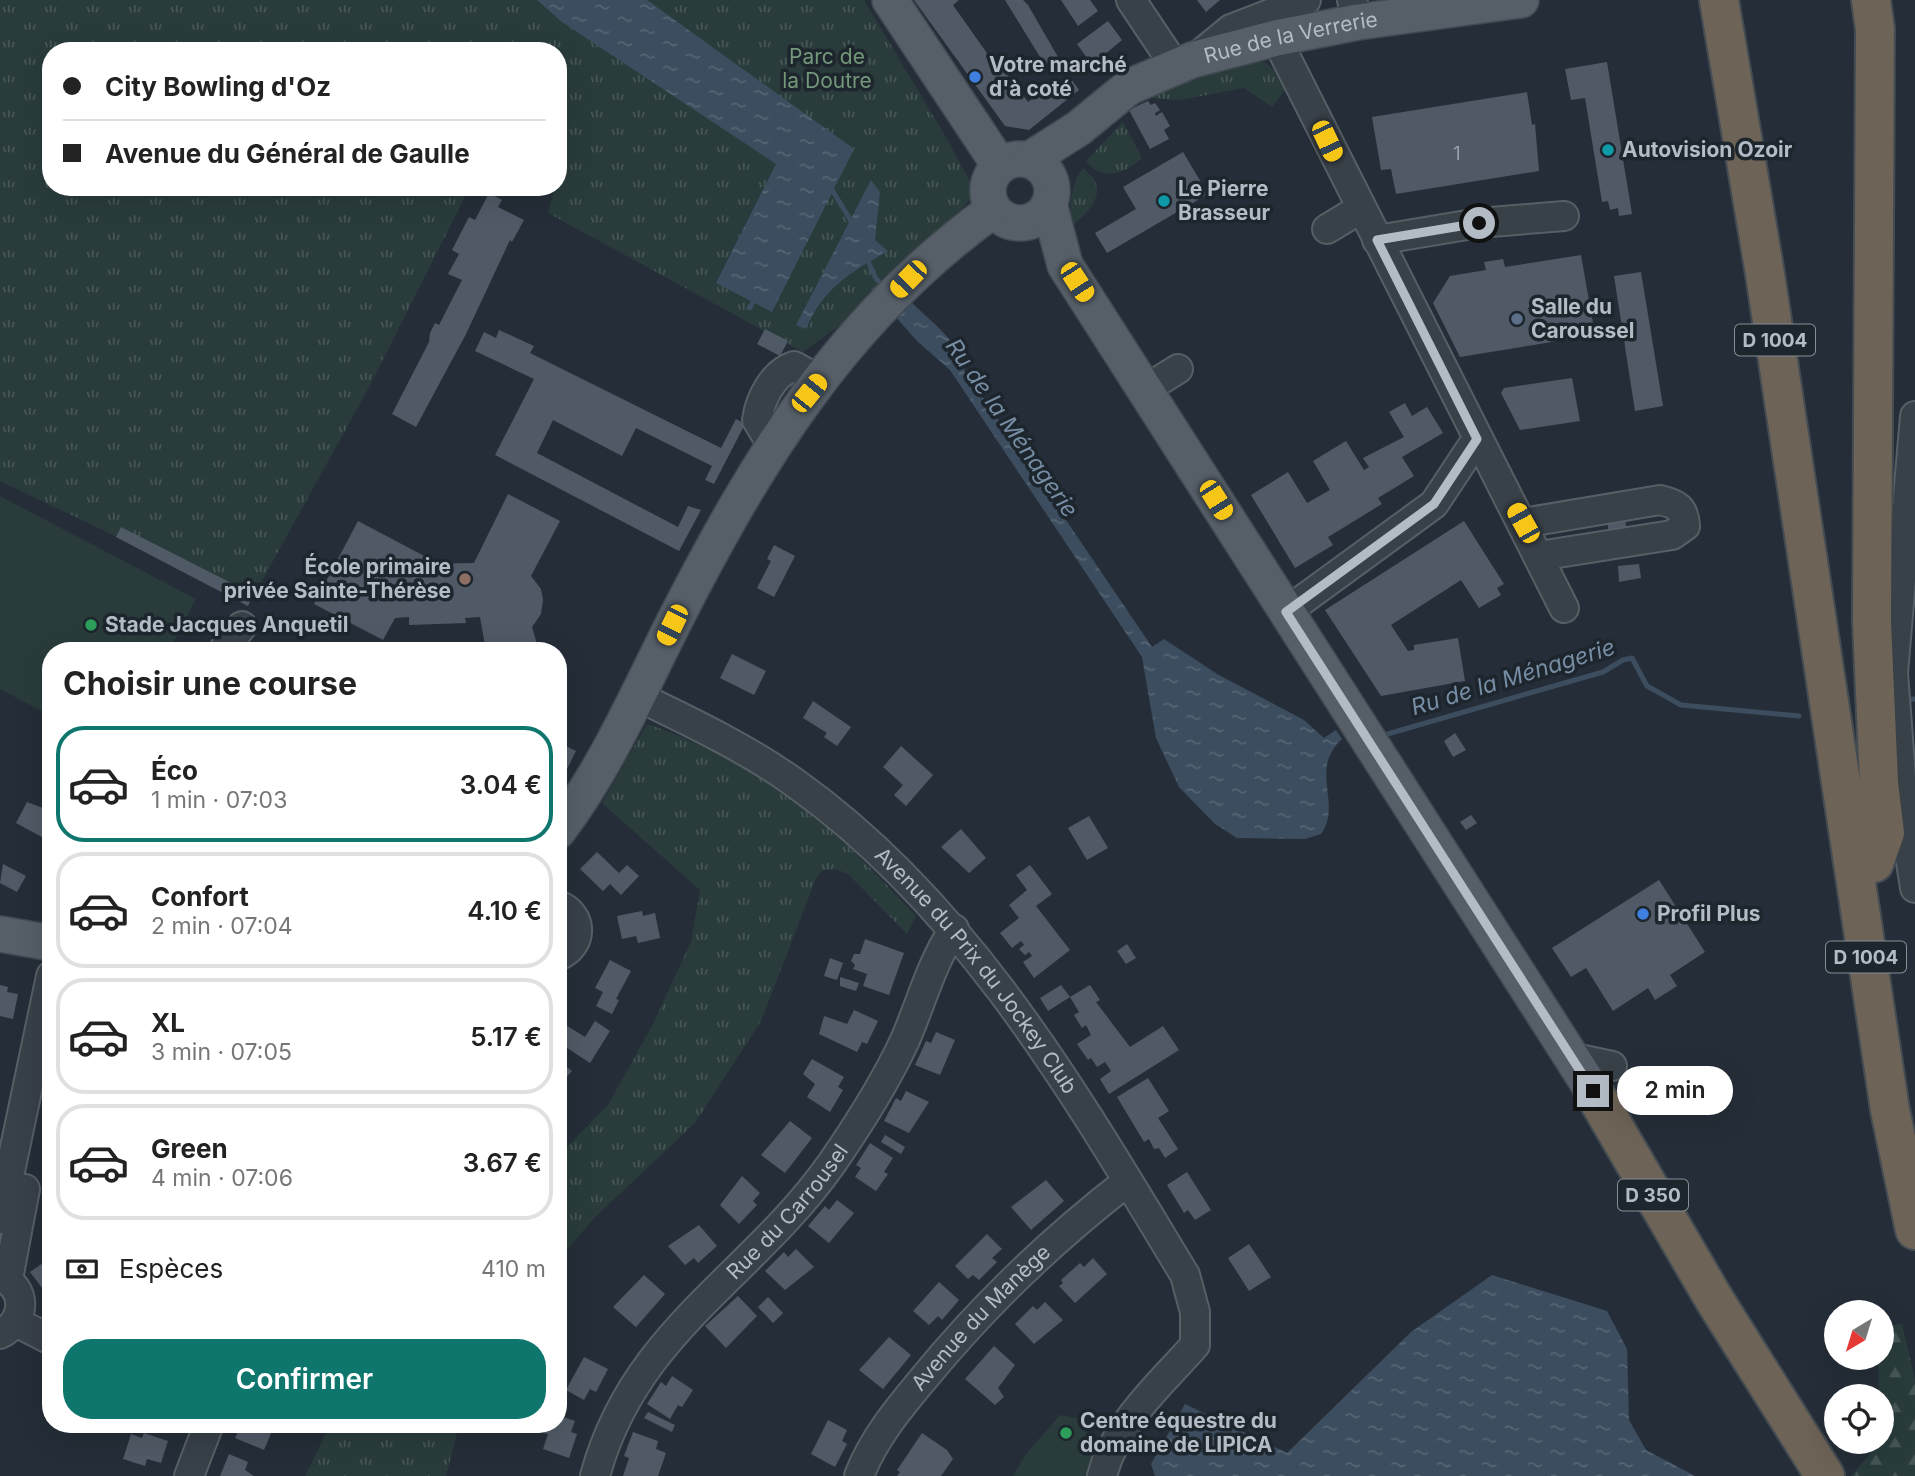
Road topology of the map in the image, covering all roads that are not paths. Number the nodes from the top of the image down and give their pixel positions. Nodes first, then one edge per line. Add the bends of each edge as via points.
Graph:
1 (890, 0) edge
2 (1131, 0) edge
3 (1306, 0) edge
4 (1521, 0) edge
5 (1719, 0) edge
6 (1740, 0) edge
7 (1871, 0) edge
8 (1355, 11) edge
9 (1276, 38) junction
10 (1184, 63) junction
11 (1032, 178) junction
12 (1360, 209) junction
13 (1564, 216) dead end
14 (1006, 217) junction
15 (1327, 229) dead end
16 (1377, 240) junction
17 (1065, 265) junction
18 (1178, 369) dead end
19 (1146, 388) junction
20 (1915, 416) edge
21 (1477, 439) junction
22 (1523, 523) junction
23 (1539, 556) junction
24 (1564, 608) dead end
25 (1286, 612) junction
26 (242, 626) dead end
27 (230, 642) edge
28 (637, 696) junction
29 (567, 818) edge
30 (1874, 863) junction
31 (1915, 888) edge
32 (567, 912) edge
33 (954, 929) junction
34 (0, 934) edge
35 (42, 941) edge
36 (567, 951) edge
37 (42, 1019) edge
38 (1602, 1079) joint
39 (42, 1103) edge
40 (1915, 1124) edge
41 (1128, 1181) junction
42 (0, 1219) edge
43 (1915, 1230) edge
44 (4, 1278) edge
45 (8, 1328) edge
46 (42, 1337) edge
47 (206, 1433) edge
48 (189, 1476) edge
49 (595, 1476) edge
50 (859, 1476) edge
51 (1102, 1476) edge
52 (1825, 1476) edge

1 - 11 main road, D 350
2 - 10 street
3 - 10 street via 1231,29
4 - 8 main road, Rue de la Verrerie
5 - 43 highway, D 1004 via 1765,274 1890,1110
6 - 30 highway, D 1004
7 - 30 highway via 1875,29 1872,622 1885,833
8 - 9 main road, Rue de la Verrerie
9 - 10 main road, Rue de la Verrerie
9 - 12 street
10 - 11 main road, Rue de la Verrerie via 1129,87 1079,128
11 - 14 main road via 1037,218
11 - 14 main road, Rue de la Verrerie via 989,181 987,191
11 - 17 main road, D 350
12 - 15 street
12 - 16 street
13 - 16 street via 1479,223
14 - 17 main road, D 350
14 - 28 main road via 908,279 819,380 772,445 727,522
16 - 21 street
17 - 19 main road, D 350
18 - 19 street
19 - 25 main road, D 350
20 - 31 street via 1896,612 1895,704
21 - 22 street
21 - 25 street via 1434,504
22 - 23 street
22 - 23 street via 1660,500 1685,513 1685,526 1672,535
23 - 24 street
25 - 38 main road, D 350 via 1570,1057
26 - 27 street
28 - 29 main road
28 - 33 street, Avenue du Prix du Jockey Club via 794,782 866,841
30 - 40 highway, D 1004
32 - 36 street via 574,917 578,932
33 - 41 street, Avenue du Prix du Jockey Club via 1040,1042
33 - 49 street, Rue du Carrousel via 937,955 905,1039 831,1165 768,1240 668,1338 623,1406
34 - 35 main road
37 - 42 street
38 - 52 highway, D 350 via 1714,1299
39 - 44 street
41 - 50 street, Avenue du Manège via 1052,1243 966,1329 896,1411
41 - 51 street, Avenue du Prix du Jockey Club via 1185,1275 1195,1312 1195,1345 1130,1418 1114,1442
44 - 45 street via 21,1304
45 - 46 street
47 - 48 street

